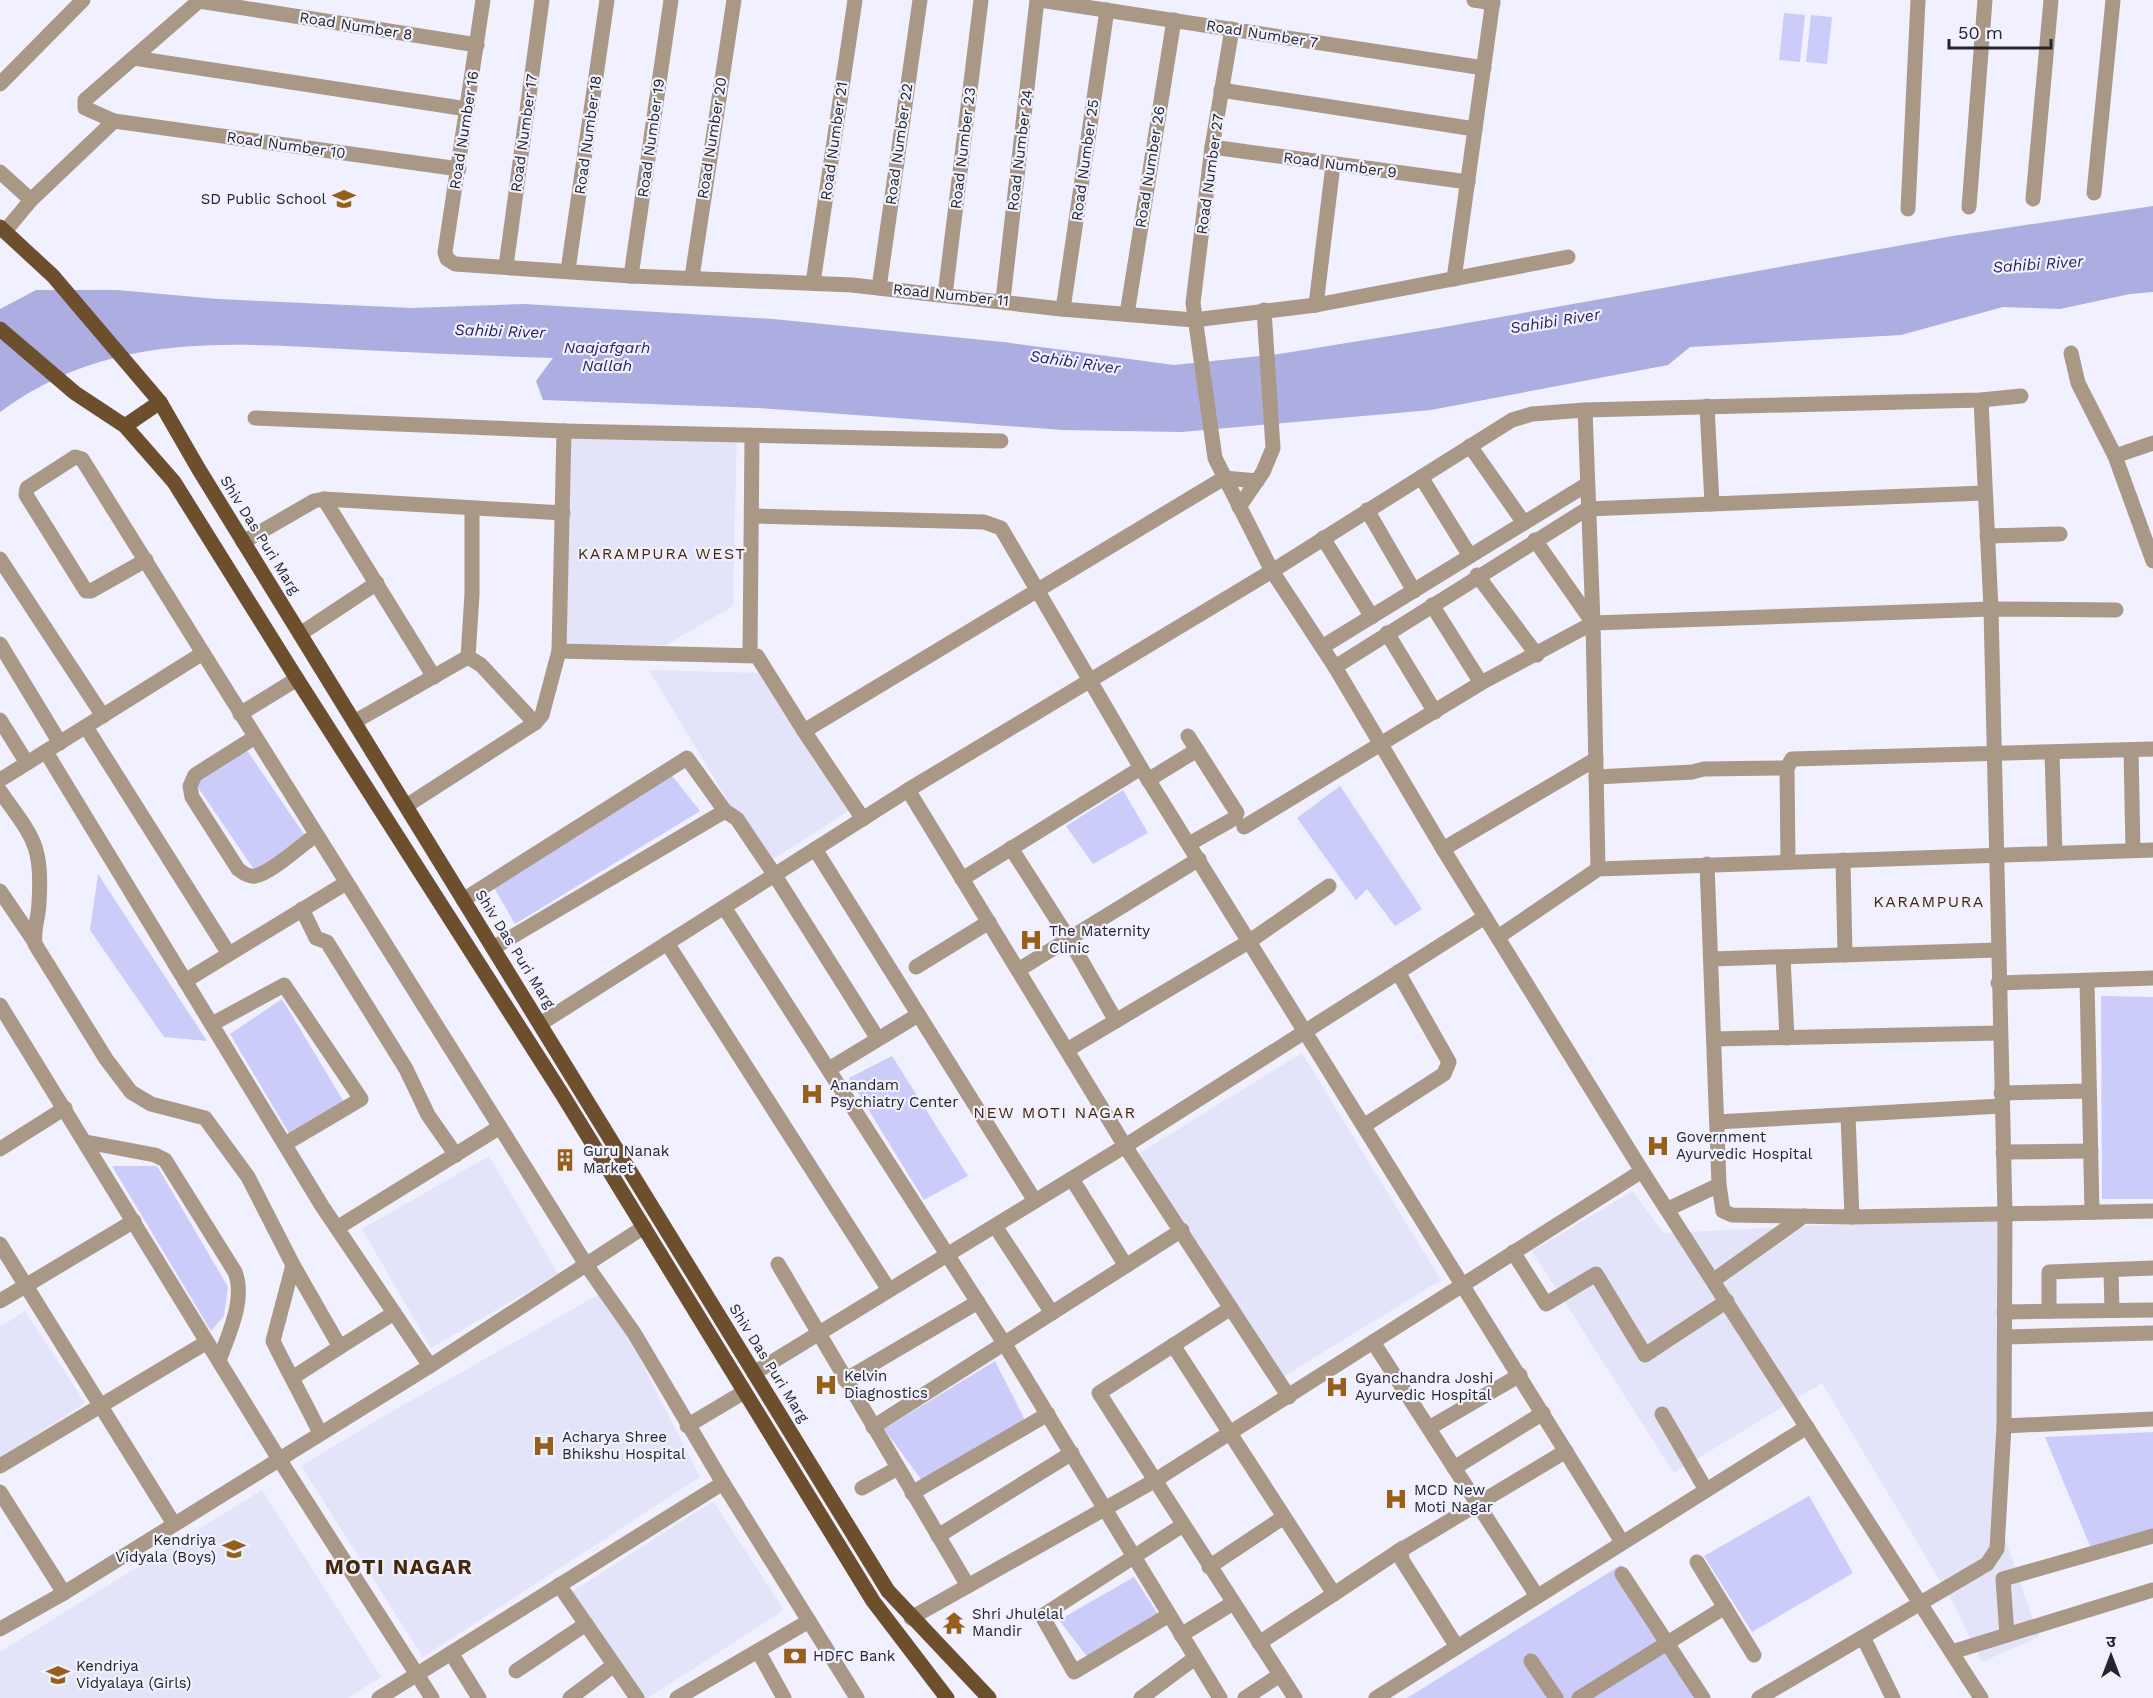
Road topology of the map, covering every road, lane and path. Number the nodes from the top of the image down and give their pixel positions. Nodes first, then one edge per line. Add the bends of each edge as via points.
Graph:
1 (83, 0) edge
2 (483, 0) edge
3 (542, 0) edge
4 (607, 0) edge
5 (671, 0) edge
6 (734, 0) edge
7 (855, 0) edge
8 (920, 0) edge
9 (981, 0) edge
10 (1039, 0) edge
11 (1474, 0) edge
12 (1918, 0) edge
13 (1985, 0) edge
14 (2051, 0) edge
15 (2113, 0) edge
16 (200, 1) edge
17 (1493, 1) edge
18 (1107, 10) junction
19 (1174, 20) junction
20 (1232, 29) junction
21 (477, 45) junction
22 (134, 58) junction
23 (1484, 68) junction
24 (0, 84) edge
25 (1221, 90) junction
26 (467, 109) junction
27 (114, 121) junction
28 (1475, 129) junction
29 (1212, 147) junction
30 (1333, 165) junction
31 (459, 169) junction
32 (0, 172) edge
33 (1468, 182) junction
34 (2094, 193) dead end
35 (2033, 199) dead end
36 (31, 200) junction
37 (1969, 207) dead end
38 (1908, 209) dead end
39 (3, 229) edge
40 (1568, 257) dead end
41 (447, 260) joint
42 (506, 266) junction
43 (568, 270) junction
44 (631, 276) junction
45 (692, 277) junction
46 (1454, 279) junction
47 (813, 283) junction
48 (879, 288) junction
49 (945, 296) junction
50 (1003, 300) junction
51 (1316, 305) junction
52 (1063, 309) junction
53 (1127, 314) junction
54 (1265, 317) junction
55 (1195, 325) junction
56 (0, 329) edge
57 (2071, 353) dead end
58 (2021, 396) dead end
59 (1981, 400) junction
60 (160, 402) junction
61 (1707, 406) junction
62 (1585, 410) junction
63 (255, 418) dead end
64 (125, 426) junction
65 (564, 431) junction
66 (752, 437) junction
67 (1001, 441) dead end
68 (2153, 443) edge
69 (1470, 446) junction
70 (2115, 456) junction
71 (1421, 477) junction
72 (1224, 478) junction
73 (1257, 481) junction
74 (1586, 485) junction
75 (1984, 493) junction
76 (324, 499) junction
77 (1712, 504) junction
78 (1239, 507) junction
79 (472, 508) junction
80 (1587, 509) junction
81 (1368, 510) junction
82 (562, 513) junction
83 (752, 516) junction
84 (1524, 523) junction
85 (2060, 534) dead end
86 (1986, 536) junction
87 (1323, 538) junction
88 (1535, 540) junction
89 (243, 542) junction
90 (1470, 556) junction
91 (0, 559) edge
92 (146, 560) junction
93 (2153, 561) edge
94 (1272, 571) junction
95 (1477, 575) junction
96 (377, 583) junction
97 (1414, 591) junction
98 (1037, 592) junction
99 (1432, 604) junction
100 (1991, 609) junction
101 (2116, 610) dead end
102 (1372, 617) junction
103 (1593, 623) junction
104 (1387, 633) junction
105 (300, 634) junction
106 (0, 644) edge
107 (1322, 647) junction
108 (559, 651) junction
109 (203, 653) junction
110 (1537, 655) junction
111 (750, 656) junction
112 (468, 657) junction
113 (1335, 667) junction
114 (434, 677) junction
115 (297, 679) junction
116 (1089, 679) junction
117 (1481, 683) junction
118 (1436, 712) junction
119 (240, 714) junction
120 (103, 716) junction
121 (0, 720) edge
122 (354, 722) junction
123 (536, 723) junction
124 (86, 727) junction
125 (804, 731) junction
126 (1188, 736) dead end
127 (255, 737) junction
128 (60, 743) junction
129 (1378, 744) junction
130 (2153, 749) edge
131 (1197, 750) junction
132 (2131, 750) junction
133 (46, 752) junction
134 (1993, 753) junction
135 (2052, 753) junction
136 (1596, 759) junction
137 (27, 764) junction
138 (1786, 768) junction
139 (1145, 774) junction
140 (1596, 777) junction
141 (0, 780) edge
142 (908, 790) junction
143 (0, 791) edge
144 (406, 806) junction
145 (725, 811) junction
146 (863, 819) junction
147 (1244, 827) dead end
148 (316, 835) junction
149 (1189, 844) junction
150 (1011, 848) junction
151 (815, 849) junction
152 (1443, 849) junction
153 (2133, 850) junction
154 (2153, 850) edge
155 (2055, 853) junction
156 (1995, 854) junction
157 (1199, 859) junction
158 (1844, 860) junction
159 (1788, 862) junction
160 (1707, 864) junction
161 (1598, 869) junction
162 (774, 874) junction
163 (962, 879) junction
164 (346, 883) junction
165 (1329, 886) dead end
166 (0, 891) edge
167 (463, 900) junction
168 (724, 907) junction
169 (302, 909) junction
170 (1485, 917) junction
171 (989, 922) junction
172 (1498, 937) junction
173 (1069, 939) junction
174 (1250, 941) junction
175 (667, 943) junction
176 (35, 944) junction
177 (493, 948) junction
178 (1998, 950) junction
179 (229, 954) junction
180 (1845, 955) junction
181 (1783, 957) junction
182 (1711, 959) junction
183 (916, 968) dead end
184 (1018, 969) junction
185 (1398, 972) junction
186 (2153, 978) edge
187 (185, 981) junction
188 (2087, 981) junction
189 (1998, 983) junction
190 (0, 1005) edge
191 (918, 1015) junction
192 (1116, 1021) junction
193 (212, 1024) junction
194 (540, 1024) junction
195 (1305, 1030) junction
196 (1999, 1033) junction
197 (1787, 1038) junction
198 (878, 1039) junction
199 (1714, 1039) junction
200 (1067, 1050) junction
201 (828, 1069) junction
202 (2089, 1091) junction
203 (2001, 1099) junction
204 (66, 1108) junction
205 (1848, 1115) junction
206 (1717, 1122) junction
207 (1365, 1125) junction
208 (500, 1127) junction
209 (86, 1142) junction
210 (285, 1144) junction
211 (1125, 1146) junction
212 (0, 1149) edge
213 (2091, 1150) junction
214 (2002, 1152) junction
215 (456, 1155) junction
216 (1642, 1171) junction
217 (1072, 1179) junction
218 (1719, 1185) junction
219 (1035, 1201) junction
220 (1668, 1209) junction
221 (2153, 1211) edge
222 (2092, 1212) junction
223 (2005, 1213) junction
224 (1804, 1216) junction
225 (1852, 1217) junction
226 (134, 1221) junction
227 (995, 1226) junction
228 (644, 1227) junction
229 (338, 1228) junction
230 (1182, 1230) junction
231 (0, 1244) edge
232 (1513, 1252) junction
233 (948, 1254) junction
234 (778, 1264) dead end
235 (293, 1265) junction
236 (587, 1266) junction
237 (1126, 1266) junction
238 (2153, 1268) edge
239 (2111, 1270) junction
240 (1713, 1280) junction
241 (1463, 1283) junction
242 (25, 1286) junction
243 (889, 1290) junction
244 (0, 1301) edge
245 (1726, 1301) junction
246 (978, 1302) junction
247 (1231, 1308) junction
248 (2112, 1310) junction
249 (2153, 1310) edge
250 (2049, 1311) junction
251 (2004, 1312) junction
252 (394, 1313) junction
253 (1052, 1313) junction
254 (2153, 1333) edge
255 (818, 1334) junction
256 (2005, 1337) junction
257 (207, 1342) junction
258 (1372, 1342) junction
259 (1004, 1343) junction
260 (1173, 1345) junction
261 (340, 1347) junction
262 (219, 1361) junction
263 (430, 1366) junction
264 (754, 1372) junction
265 (1520, 1375) junction
266 (292, 1378) junction
267 (845, 1380) junction
268 (744, 1392) junction
269 (1289, 1397) junction
270 (100, 1406) junction
271 (1543, 1413) junction
272 (1048, 1414) junction
273 (1662, 1414) dead end
274 (2153, 1419) edge
275 (687, 1426) junction
276 (2004, 1426) junction
277 (873, 1427) junction
278 (1807, 1427) junction
279 (1429, 1428) junction
280 (1229, 1432) junction
281 (320, 1433) junction
282 (1566, 1451) junction
283 (1072, 1453) junction
284 (279, 1459) junction
285 (0, 1466) edge
286 (897, 1468) junction
287 (1454, 1468) junction
288 (1154, 1481) junction
289 (723, 1483) junction
290 (862, 1488) dead end
291 (1707, 1490) junction
292 (0, 1492) edge
293 (912, 1493) junction
294 (1478, 1504) junction
295 (1103, 1508) junction
296 (1284, 1517) junction
297 (174, 1524) junction
298 (1183, 1525) junction
299 (938, 1536) junction
300 (2153, 1536) edge
301 (1622, 1542) junction
302 (1403, 1548) junction
303 (1133, 1557) junction
304 (1697, 1562) dead end
305 (1209, 1566) junction
306 (1622, 1574) dead end
307 (559, 1585) junction
308 (968, 1586) junction
309 (2153, 1590) edge
310 (64, 1593) junction
311 (1334, 1594) junction
312 (1537, 1596) junction
313 (1233, 1603) junction
314 (1921, 1603) junction
315 (1725, 1607) junction
316 (1168, 1615) junction
317 (911, 1618) junction
318 (809, 1621) junction
319 (586, 1624) junction
320 (0, 1629) edge
321 (1181, 1635) junction
322 (2007, 1635) junction
323 (1863, 1637) junction
324 (1259, 1643) junction
325 (1667, 1643) junction
326 (1457, 1647) junction
327 (758, 1651) junction
328 (1952, 1652) junction
329 (451, 1653) junction
330 (1754, 1654) dead end
331 (1195, 1658) junction
332 (1531, 1661) dead end
333 (614, 1665) junction
334 (516, 1671) dead end
335 (418, 1673) junction
336 (1280, 1676) junction
337 (379, 1698) edge
338 (432, 1698) edge
339 (479, 1698) edge
340 (570, 1698) edge
341 (637, 1698) edge
342 (677, 1698) edge
343 (784, 1698) edge
344 (857, 1698) edge
345 (947, 1698) edge
346 (989, 1698) edge
347 (1141, 1698) edge
348 (1220, 1698) edge
349 (1245, 1698) edge
350 (1295, 1698) edge
351 (1376, 1698) edge
352 (1556, 1698) edge
353 (1579, 1698) edge
354 (1703, 1698) edge
355 (1759, 1698) edge
356 (1893, 1698) edge
357 (1981, 1698) edge

1 - 24 street
2 - 21 street, Road Number 16
3 - 42 street, Road Number 17
4 - 43 street, Road Number 18
5 - 44 street, Road Number 19
6 - 45 street, Road Number 20
7 - 47 street, Road Number 21
8 - 48 street, Road Number 22
9 - 49 street, Road Number 23
10 - 18 street, Road Number 7
10 - 50 street, Road Number 24
11 - 17 street
12 - 38 street
13 - 37 street
14 - 35 street
15 - 34 street
16 - 21 street, Road Number 8
16 - 22 street
17 - 23 street
18 - 19 street, Road Number 7
18 - 52 street, Road Number 25
19 - 20 street, Road Number 7
19 - 53 street, Road Number 26
20 - 23 street, Road Number 7
20 - 25 street, Road Number 27
21 - 26 street, Road Number 16
22 - 26 street
22 - 27 street, Road Number 10 via 85,100 85,108
23 - 28 street
25 - 28 street
25 - 29 street, Road Number 27
26 - 31 street, Road Number 16
27 - 31 street, Road Number 10
27 - 36 street
28 - 33 street
29 - 30 street, Road Number 9
29 - 55 street, Road Number 27 via 1193,303
30 - 33 street, Road Number 9
30 - 51 street
31 - 41 street, Road Number 16 via 445,252
32 - 36 street
33 - 46 street
36 - 39 street
39 - 60 main road, Shiv Das Puri Marg via 53,276
40 - 46 street, Road Number 11
41 - 42 street, Road Number 11 via 465,266
42 - 43 street, Road Number 11
43 - 44 street, Road Number 11
44 - 45 street, Road Number 11
45 - 47 street, Road Number 11
46 - 51 street, Road Number 11
47 - 48 street, Road Number 11
48 - 49 street, Road Number 11
49 - 50 street, Road Number 11
50 - 52 street, Road Number 11
51 - 54 street, Road Number 11
52 - 53 street, Road Number 11
53 - 55 street, Road Number 11
54 - 55 street, Road Number 11
54 - 73 street via 1273,448
55 - 72 street, Road Number 27 via 1215,458
56 - 64 main road via 75,393
57 - 70 street via 2078,382
58 - 59 street
59 - 61 street
59 - 75 street
60 - 64 main road
60 - 89 main road, Shiv Das Puri Marg
61 - 62 street
61 - 77 street
62 - 69 street via 1522,416
62 - 74 street
63 - 65 street
64 - 115 main road via 174,482
65 - 66 street
65 - 82 street
66 - 67 street
66 - 83 street
68 - 70 street
69 - 71 street
69 - 84 street
70 - 93 street
71 - 81 street
71 - 90 street
72 - 73 street
72 - 78 street, Road Number 27
72 - 98 street
73 - 78 street
74 - 80 street
74 - 84 street
75 - 77 street
75 - 86 street
76 - 79 street
76 - 89 street
76 - 96 street
77 - 80 street
78 - 94 street, Road Number 27
79 - 82 street
79 - 112 street
80 - 88 street
80 - 103 street
81 - 87 street
81 - 97 street
82 - 108 street
83 - 98 street via 993,524 1001,528
83 - 111 street
84 - 90 street
85 - 86 street
86 - 100 street
87 - 94 street
87 - 102 street
88 - 95 street
88 - 103 street
89 - 105 main road, Shiv Das Puri Marg
90 - 97 street
91 - 120 street
92 - 92 street via 80,458 75,457 27,488 26,495 86,591
92 - 109 street
94 - 107 street, Road Number 27
94 - 116 street
95 - 99 street
95 - 110 street
96 - 105 street
96 - 114 street
97 - 102 street
98 - 116 street
98 - 125 street
99 - 104 street
99 - 117 street
100 - 101 street
100 - 103 street
100 - 134 street
102 - 107 street
103 - 110 street
103 - 136 street
104 - 113 street
104 - 118 street
105 - 122 main road, Shiv Das Puri Marg
106 - 128 street
107 - 113 street, Road Number 27
108 - 111 street
108 - 123 street via 546,706
109 - 119 street
109 - 120 street
110 - 117 street
111 - 125 street via 757,656
112 - 114 street
112 - 123 street via 481,665
113 - 129 street, Road Number 27
114 - 122 street
115 - 119 street
115 - 228 main road
116 - 139 street
116 - 142 street
117 - 118 street
118 - 129 street
119 - 127 street
120 - 124 street
121 - 137 street
122 - 144 main road, Shiv Das Puri Marg
123 - 144 street
124 - 128 street
124 - 179 street
125 - 146 street
126 - 131 street
127 - 148 street
127 - 148 street via 195,775 190,786 192,797 245,874 264,873
128 - 133 street
129 - 147 street
129 - 152 street, Road Number 27
130 - 132 street
131 - 139 street
131 - 149 street via 1237,813 1235,818
132 - 135 street
132 - 153 street
133 - 137 street
133 - 187 street
134 - 135 street
134 - 138 street via 1792,759
134 - 156 street
135 - 155 street
136 - 140 street
136 - 152 street
137 - 141 street
138 - 140 street
138 - 159 street
139 - 149 street
139 - 150 street
140 - 161 street
142 - 146 street
142 - 163 street
143 - 176 street via 39,853
144 - 167 main road, Shiv Das Puri Marg
145 - 162 street via 737,819
145 - 167 street via 687,758
145 - 177 street
146 - 151 street
148 - 164 street
149 - 157 street
150 - 163 street
150 - 173 street
151 - 162 street
151 - 191 street
152 - 170 street, Road Number 27
153 - 154 street
153 - 155 street
155 - 156 street
156 - 158 street
156 - 178 street
157 - 173 street
157 - 174 street
158 - 159 street
158 - 180 street
159 - 160 street
160 - 161 street
160 - 182 street
161 - 172 street
162 - 168 street
162 - 198 street
163 - 171 street
164 - 169 street
164 - 208 street
165 - 174 street
166 - 176 street
167 - 177 main road, Shiv Das Puri Marg
168 - 175 street
168 - 201 street
169 - 179 street
169 - 215 street via 316,938 327,942 406,1069 428,1115
170 - 172 street, Road Number 27
170 - 185 street
171 - 183 street
171 - 184 street
172 - 216 street, Road Number 27
173 - 184 street
173 - 192 street
174 - 192 street
174 - 195 street
175 - 194 street
175 - 243 street
176 - 235 street via 106,1059 131,1092 151,1104 205,1118 248,1177
177 - 194 main road, Shiv Das Puri Marg
178 - 180 street
178 - 189 street
179 - 187 street
180 - 181 street
181 - 182 street
181 - 197 street
182 - 199 street
184 - 200 street
185 - 195 street
185 - 207 street via 1449,1062 1444,1074
186 - 188 street
187 - 193 street
188 - 189 street
188 - 202 street
189 - 196 street
190 - 204 street
191 - 198 street
191 - 219 street
192 - 200 street
193 - 210 street
193 - 210 street via 284,985 361,1099
194 - 264 main road, Shiv Das Puri Marg
195 - 207 street
195 - 211 street
196 - 197 street
196 - 203 street
197 - 199 street
198 - 201 street
199 - 206 street
200 - 211 street
201 - 233 street
202 - 203 street
202 - 213 street
203 - 205 street
203 - 214 street
204 - 209 street
204 - 212 street
205 - 206 street
205 - 225 street
206 - 218 street
207 - 241 street
208 - 215 street
208 - 236 street
209 - 226 street
209 - 262 street via 165,1160 235,1272 235,1312
210 - 229 street
211 - 217 street
211 - 230 street
213 - 214 street
213 - 222 street
214 - 223 street
215 - 229 street
216 - 220 street, Road Number 27
216 - 232 street
217 - 219 street
217 - 237 street
218 - 220 street
218 - 224 street via 1721,1207 1727,1214
219 - 227 street
220 - 240 street, Road Number 27
221 - 222 street
222 - 223 street
223 - 225 street
223 - 251 street
224 - 225 street
224 - 240 street
226 - 242 street
226 - 257 street
227 - 233 street
227 - 253 street
228 - 236 street
228 - 268 main road
229 - 252 street
230 - 237 street
230 - 247 street
231 - 242 street
232 - 241 street
232 - 245 street via 1546,1304 1596,1274 1644,1355
233 - 243 street
233 - 246 street
234 - 255 street
235 - 261 street
235 - 266 street via 273,1341
236 - 263 street
236 - 275 street via 634,1333
237 - 253 street
238 - 239 street
239 - 248 street
239 - 250 street via 2049,1272
240 - 245 street, Road Number 27
241 - 258 street
241 - 265 street
242 - 244 street
242 - 270 street
243 - 255 street
245 - 278 street, Road Number 27
246 - 259 street
246 - 267 street
247 - 260 street
247 - 269 street
248 - 249 street
248 - 250 street
250 - 251 street
251 - 256 street
252 - 261 street
252 - 263 street
253 - 259 street
254 - 256 street
255 - 264 street
255 - 267 street
256 - 276 street
257 - 262 street
257 - 270 street
258 - 269 street
258 - 279 street
259 - 272 street
259 - 277 street
260 - 280 street
260 - 288 street via 1099,1393
261 - 266 street
262 - 284 street
263 - 281 street
264 - 317 main road, Shiv Das Puri Marg via 888,1591
265 - 271 street
265 - 279 street
266 - 281 street
267 - 277 street
268 - 275 street
268 - 345 main road via 873,1601
269 - 280 street
270 - 285 street
270 - 297 street
271 - 282 street
271 - 287 street
272 - 283 street
272 - 293 street
273 - 291 street
274 - 276 street
275 - 289 street
276 - 314 street via 1997,1549 1987,1564
277 - 286 street
278 - 291 street
278 - 314 street, Road Number 27
279 - 287 street
280 - 288 street
280 - 296 street
281 - 284 street
282 - 294 street
282 - 301 street
283 - 295 street
283 - 299 street
284 - 297 street
284 - 335 street
286 - 290 street
286 - 293 street
287 - 294 street
288 - 295 street
288 - 298 street
289 - 307 street
289 - 318 street
291 - 301 street
292 - 310 street
293 - 299 street
294 - 302 street
294 - 312 street
295 - 303 street
295 - 308 street
296 - 305 street
296 - 311 street
297 - 310 street
298 - 303 street
298 - 305 street
299 - 308 street
300 - 322 street via 2003,1580
301 - 312 street
302 - 311 street
302 - 326 street via 1402,1560
303 - 316 street
303 - 316 street via 1042,1616 1074,1672
304 - 315 street
305 - 313 street
306 - 325 street
307 - 319 street
307 - 329 street
308 - 317 street
309 - 322 street
310 - 320 street
311 - 324 street
312 - 326 street
313 - 321 street
313 - 324 street
314 - 323 street
314 - 328 street, Road Number 27
315 - 325 street
315 - 330 street
316 - 321 street
317 - 346 main road, Shiv Das Puri Marg
318 - 327 street
318 - 344 street
319 - 333 street
319 - 334 street
321 - 331 street
322 - 328 street
323 - 355 street
323 - 356 street
324 - 336 street
325 - 353 street
325 - 354 street
326 - 351 street
327 - 342 street
327 - 343 street
328 - 357 street, Road Number 27
329 - 335 street
329 - 339 street
331 - 347 street
331 - 348 street
332 - 352 street
333 - 340 street
333 - 341 street
335 - 337 street
335 - 338 street
336 - 349 street
336 - 350 street

